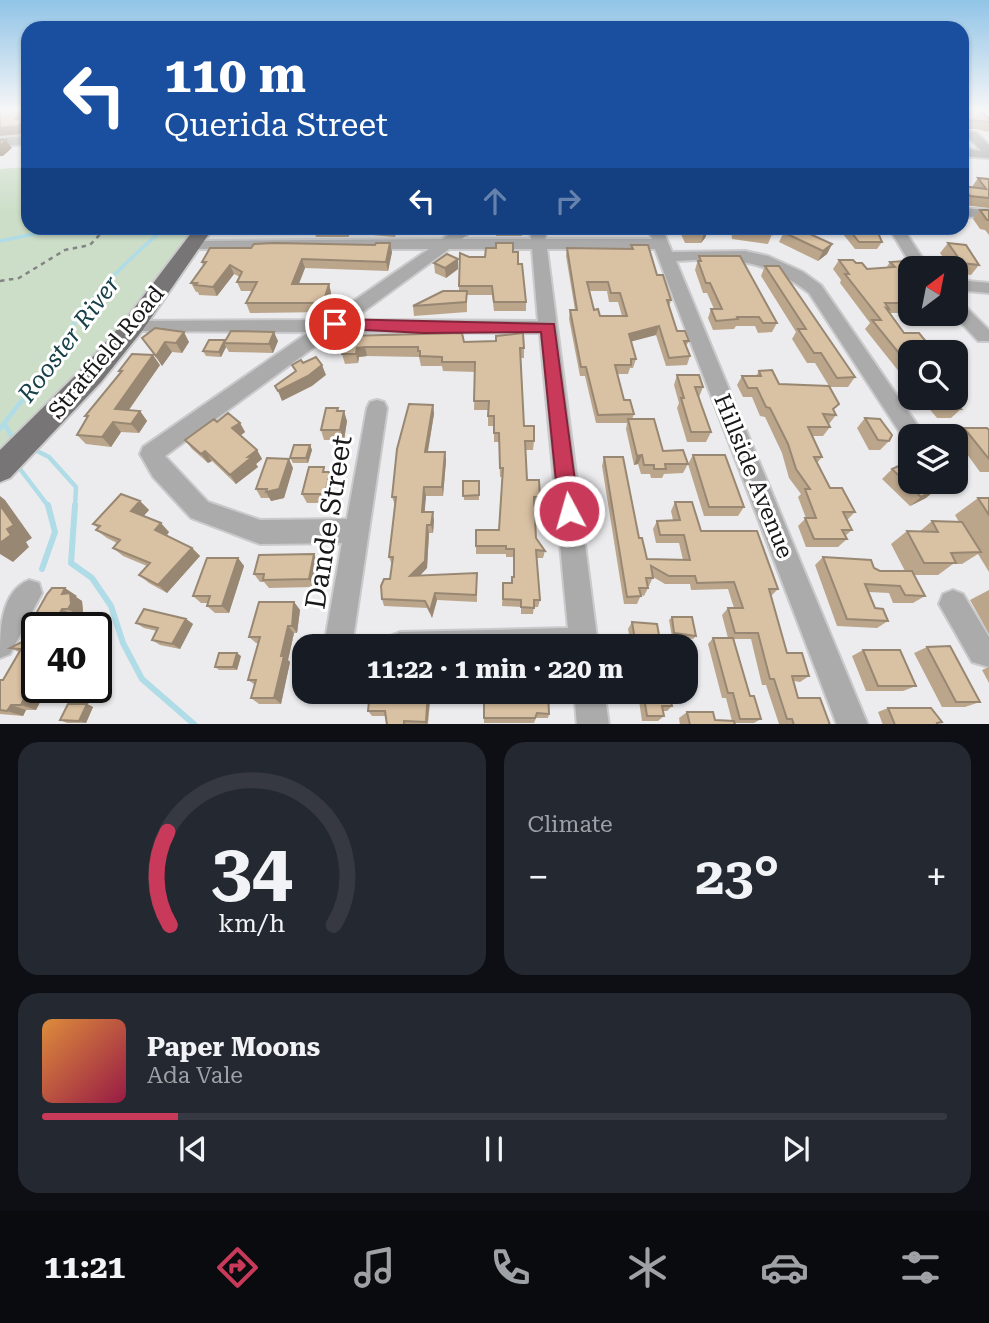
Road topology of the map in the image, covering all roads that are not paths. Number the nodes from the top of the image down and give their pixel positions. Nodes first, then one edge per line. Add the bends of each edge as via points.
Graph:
1 (984, 145) edge
2 (969, 153) edge
3 (969, 213) edge
4 (989, 214) edge
5 (458, 235) edge
6 (538, 235) edge
7 (900, 235) edge
8 (198, 236) edge
9 (447, 243) junction
10 (661, 243) edge
11 (914, 256) edge
12 (968, 286) edge
13 (989, 288) edge
14 (968, 319) edge
15 (335, 324) junction
16 (134, 325) junction
17 (548, 327) junction
18 (984, 336) dead end
19 (377, 408) dead end
20 (906, 424) edge
21 (0, 469) edge
22 (356, 531) junction
23 (29, 593) dead end
24 (953, 604) dead end
25 (340, 634) edge
26 (582, 634) edge
27 (0, 644) edge
28 (989, 653) edge
29 (591, 704) edge
30 (593, 724) edge
31 (853, 724) edge

1 - 2 street via 989,152 986,155
3 - 4 street
5 - 9 street
6 - 9 street
6 - 10 street
6 - 17 street
7 - 11 street
8 - 9 street
8 - 16 main road, Stratfield Road
9 - 15 street
10 - 20 street via 775,262 799,275 816,289
10 - 31 street, Hillside Avenue
12 - 13 street
14 - 18 street
15 - 16 street
15 - 17 street
15 - 22 street via 151,454 200,510 260,532
16 - 21 main road, Stratfield Road
17 - 26 street
19 - 22 street, Dande Street
22 - 25 street, Dande Street
23 - 27 street
24 - 28 street via 982,652
29 - 30 street

